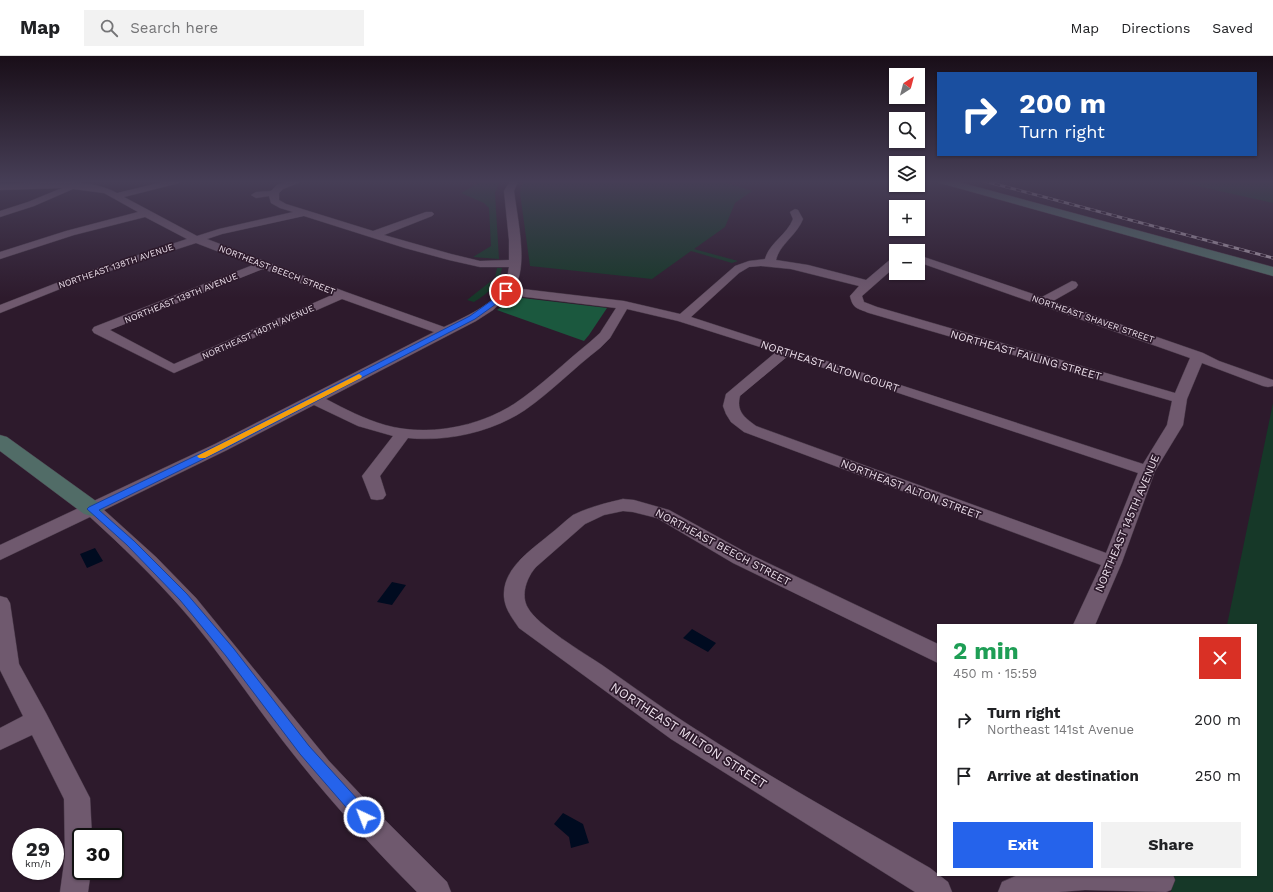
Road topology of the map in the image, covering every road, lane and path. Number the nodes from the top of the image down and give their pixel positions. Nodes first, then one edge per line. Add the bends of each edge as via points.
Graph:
1 (120, 220) edge
2 (159, 220) edge
3 (275, 220) edge
4 (326, 220) edge
5 (412, 220) edge
6 (512, 220) edge
7 (798, 220) edge
8 (1085, 220) edge
9 (373, 235) junction
10 (196, 239) junction
11 (0, 256) edge
12 (925, 260) edge
13 (770, 262) junction
14 (516, 263) junction
15 (263, 265) junction
16 (889, 266) edge
17 (1273, 272) edge
18 (868, 284) junction
19 (1072, 285) dead end
20 (506, 291) junction
21 (342, 295) junction
22 (1043, 302) junction
23 (624, 305) junction
24 (0, 309) edge
25 (682, 318) junction
26 (445, 332) junction
27 (786, 351) junction
28 (1198, 356) junction
29 (174, 369) joint
30 (1268, 383) dead end
31 (314, 399) junction
32 (1180, 399) junction
33 (404, 433) junction
34 (0, 441) edge
35 (1147, 471) junction
36 (377, 495) dead end
37 (92, 509) junction
38 (552, 543) joint
39 (0, 553) edge
40 (1112, 562) junction
41 (0, 603) edge
42 (1084, 624) edge
43 (937, 654) edge
44 (38, 720) junction
45 (0, 740) edge
46 (1121, 876) edge
47 (1161, 880) dead end
48 (74, 892) edge
49 (437, 892) edge
50 (938, 892) edge
51 (1012, 892) edge

1 - 11 street
2 - 10 street, NORTHEAST BEECH STREET
3 - 10 street, NORTHEAST 138TH AVENUE via 232,228
4 - 9 street
5 - 9 street
6 - 14 street
7 - 13 street via 796,227 778,247
8 - 17 main road
9 - 14 street via 468,262
10 - 15 street, NORTHEAST BEECH STREET
10 - 24 street, NORTHEAST 138TH AVENUE via 81,277
12 - 22 street, NORTHEAST SHAVER STREET
13 - 18 street
13 - 25 street via 740,267
14 - 20 street via 513,279
15 - 21 street, NORTHEAST BEECH STREET
15 - 29 street, NORTHEAST 139TH AVENUE via 99,330
16 - 18 street
18 - 32 street, NORTHEAST FAILING STREET via 856,296 856,300 863,307
19 - 22 street
20 - 23 street, NORTHEAST ALTON COURT
20 - 26 street via 473,318
21 - 26 street, NORTHEAST BEECH STREET
21 - 29 street, NORTHEAST 140TH AVENUE
22 - 28 street, NORTHEAST SHAVER STREET
23 - 25 street, NORTHEAST ALTON COURT
23 - 33 street via 605,335 515,410 487,423 456,430 429,434
25 - 27 street, NORTHEAST ALTON COURT
26 - 31 street
27 - 35 street, NORTHEAST ALTON COURT
27 - 40 street, NORTHEAST ALTON STREET via 733,394 725,411 750,429
28 - 30 street, NORTHEAST SHAVER STREET
28 - 32 street, NORTHEAST 145TH AVENUE
31 - 33 street via 381,429
31 - 37 street
32 - 35 street, NORTHEAST 145TH AVENUE via 1174,425
33 - 36 street via 371,476
34 - 37 main road
35 - 40 street, NORTHEAST 145TH AVENUE
37 - 39 street
37 - 49 street via 131,543 174,587 230,652 310,756 358,811
38 - 43 street, NORTHEAST BEECH STREET via 579,520 598,511 623,506 648,509 663,514 740,558
38 - 50 street, NORTHEAST MILTON STREET via 529,562 521,571 516,583 514,597 517,609 526,622 612,686 680,732 920,878
40 - 42 street, NORTHEAST 145TH AVENUE
41 - 44 street via 8,664
44 - 45 street
44 - 48 street via 77,798 79,856
46 - 47 street
46 - 51 street via 1047,879

